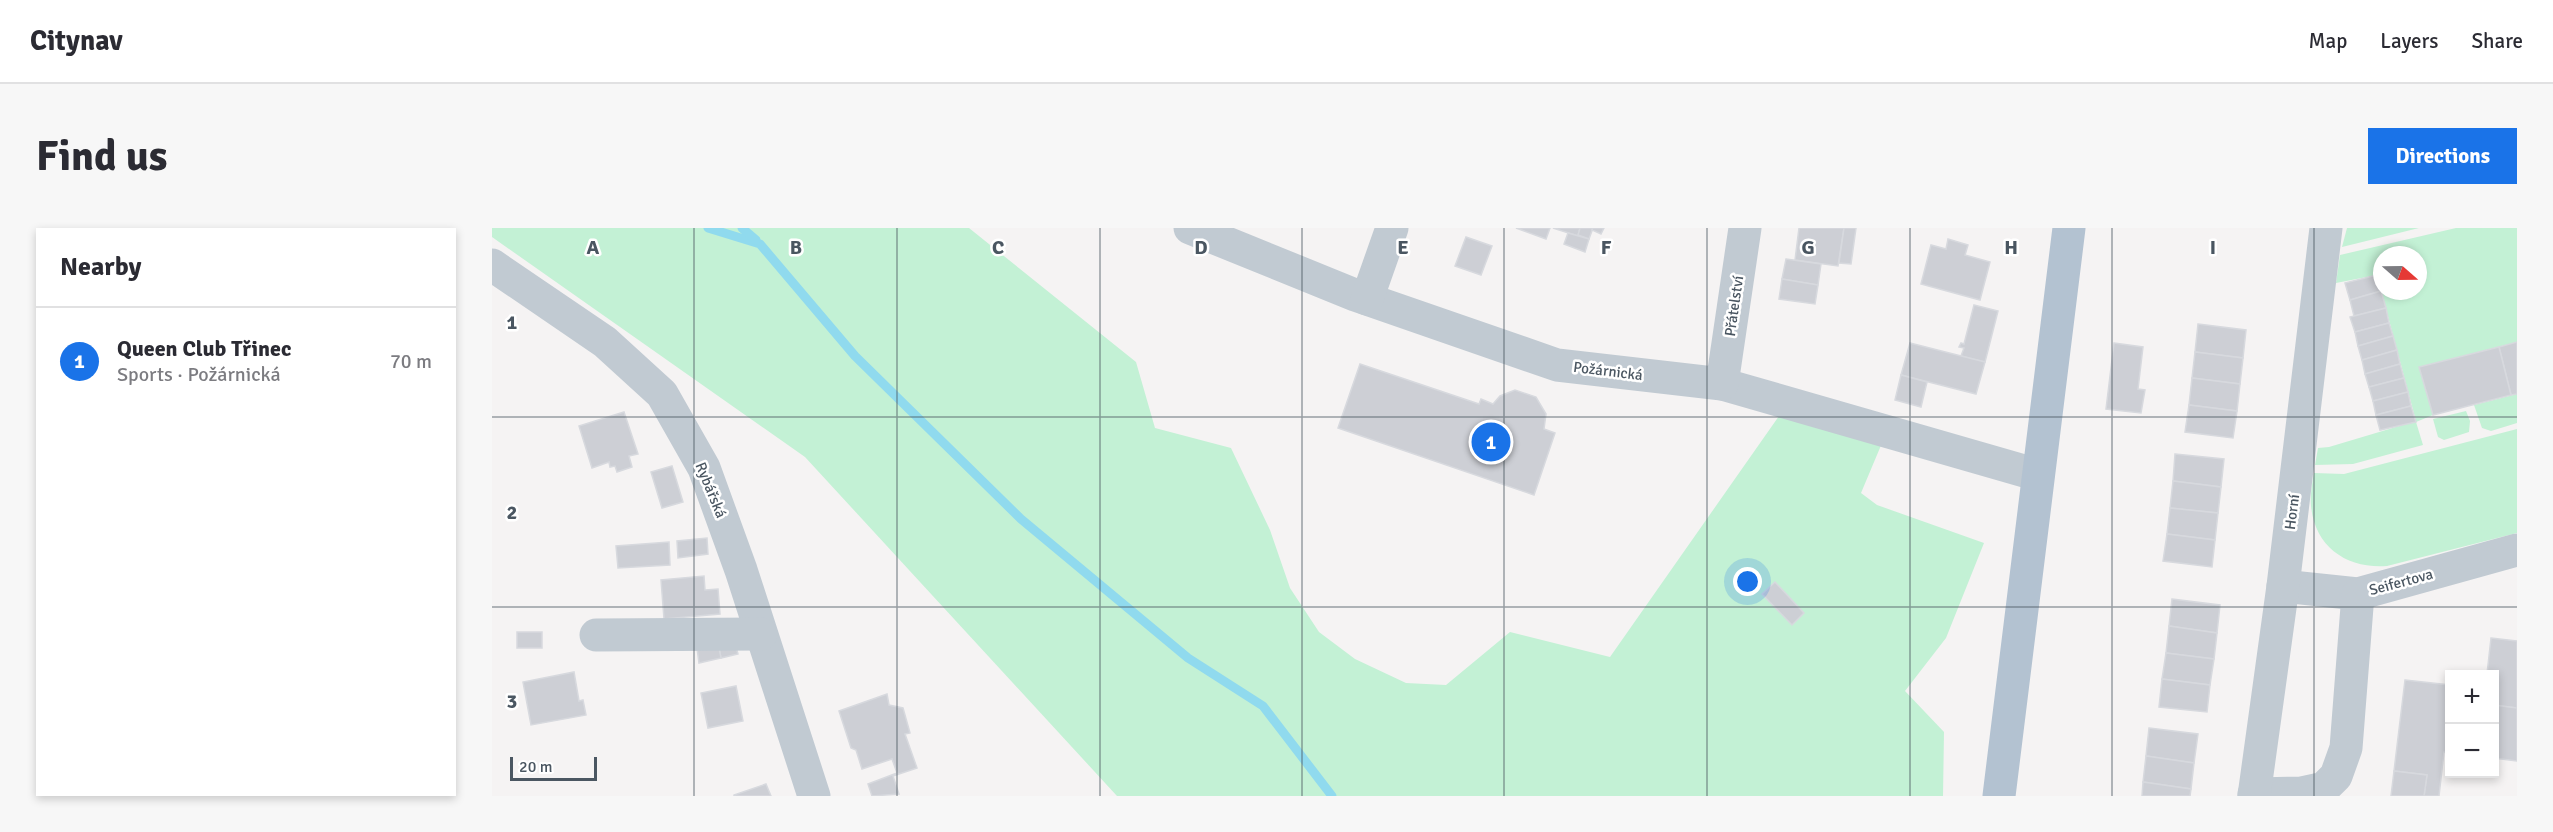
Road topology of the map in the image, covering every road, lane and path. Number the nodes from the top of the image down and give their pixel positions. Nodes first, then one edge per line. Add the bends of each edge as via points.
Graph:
1 (1190, 228) edge
2 (1392, 228) edge
3 (1745, 228) edge
4 (2069, 228) edge
5 (2326, 228) edge
6 (492, 265) edge
7 (1367, 299) junction
8 (1722, 384) junction
9 (2038, 475) junction
10 (2517, 550) edge
11 (2283, 586) junction
12 (2358, 594) junction
13 (761, 634) junction
14 (596, 635) dead end
15 (2254, 795) edge
16 (814, 796) edge
17 (1999, 796) edge

1 - 7 street, Požárnická
2 - 7 street
3 - 8 street, Přátelství
4 - 9 main road
5 - 11 street, Horní
6 - 13 street, Rybářská via 605,342 662,394 704,468
7 - 8 street, Požárnická via 1557,365
8 - 9 street, Požárnická
9 - 17 main road
10 - 12 street, Seifertova
11 - 12 street, Seifertova
11 - 15 street, Horní
12 - 15 street via 2346,748 2336,776 2324,788
13 - 14 street
13 - 16 street, Rybářská

